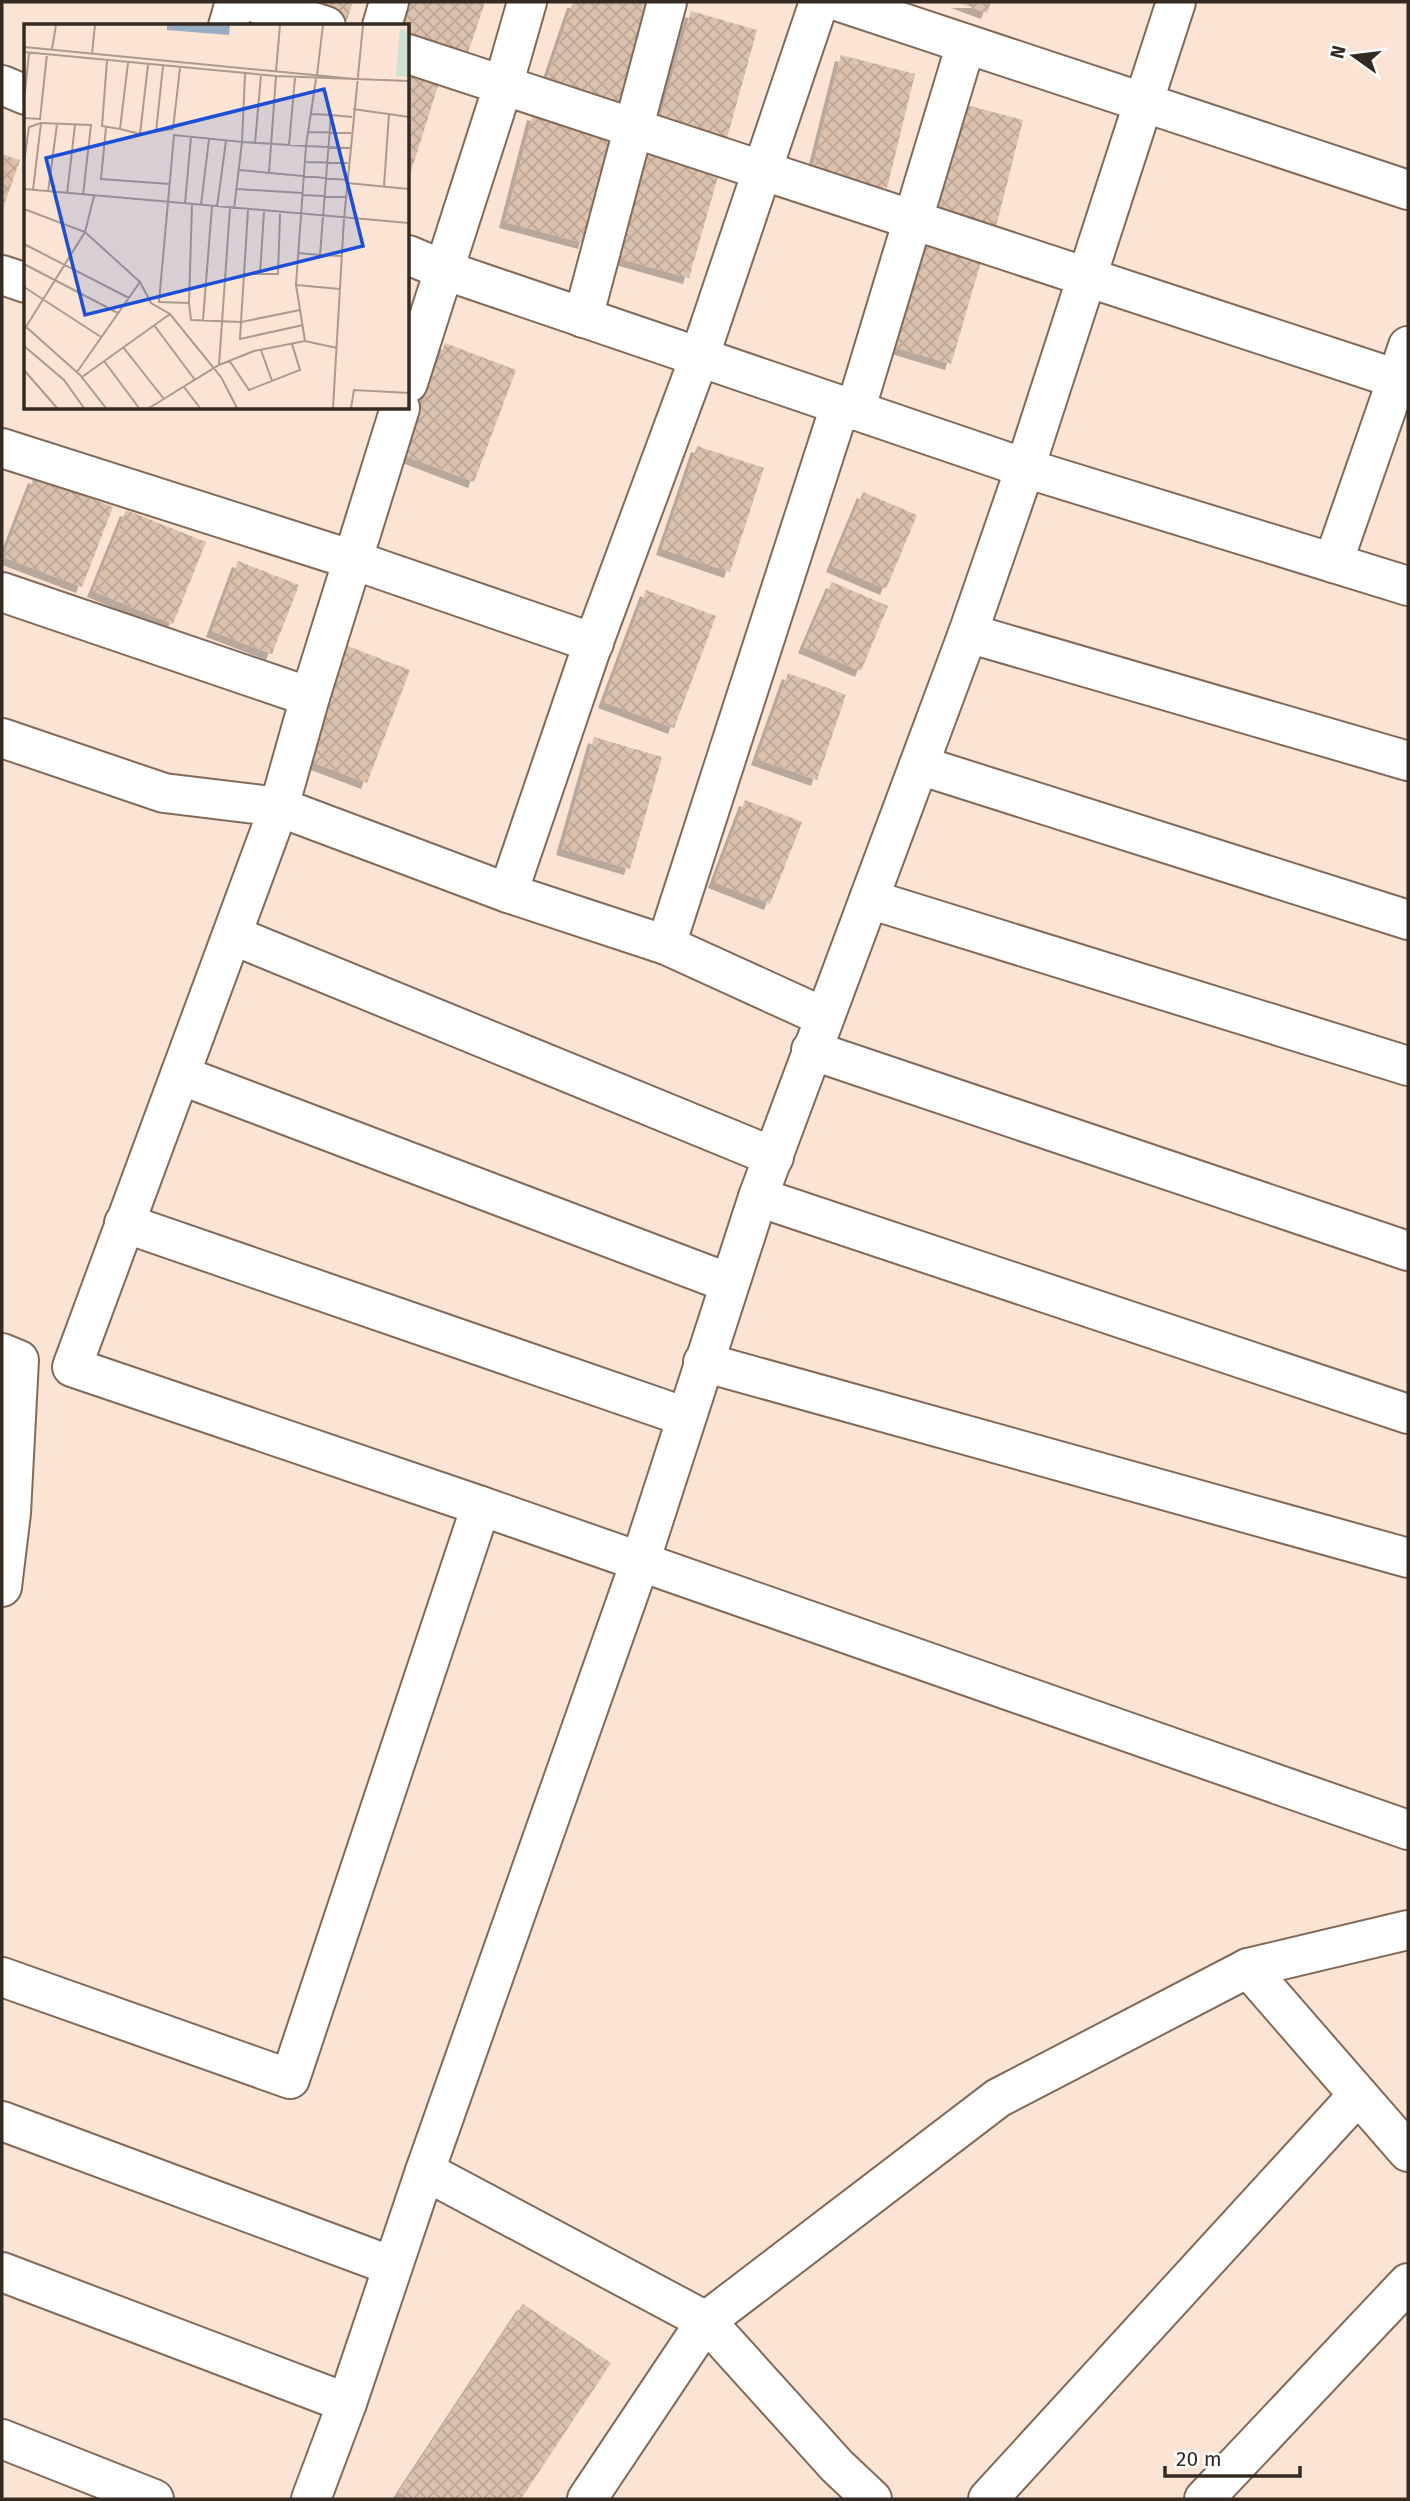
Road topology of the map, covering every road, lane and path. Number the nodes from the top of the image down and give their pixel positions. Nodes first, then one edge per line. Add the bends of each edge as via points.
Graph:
1 (235, 2) edge
2 (252, 2) edge
3 (388, 2) edge
4 (527, 2) edge
5 (667, 2) edge
6 (837, 2) edge
7 (1176, 2) edge
8 (229, 24) edge
9 (320, 24) edge
10 (382, 24) edge
11 (966, 44) junction
12 (410, 55) edge
13 (2, 85) edge
14 (503, 86) junction
15 (24, 94) edge
16 (1143, 103) junction
17 (633, 128) junction
18 (762, 171) junction
19 (1408, 190) edge
20 (913, 220) junction
21 (410, 256) edge
22 (444, 270) junction
23 (2, 275) edge
24 (1085, 278) junction
25 (24, 282) edge
26 (583, 318) junction
27 (699, 358) junction
28 (1403, 363) edge
29 (410, 372) edge
30 (847, 409) junction
31 (398, 410) edge
32 (2, 448) edge
33 (1025, 468) junction
34 (353, 560) junction
35 (1333, 563) junction
36 (1408, 586) edge
37 (2, 592) edge
38 (968, 633) junction
39 (594, 643) junction
40 (310, 697) junction
41 (2, 738) edge
42 (1408, 761) edge
43 (919, 765) junction
44 (279, 807) junction
45 (508, 893) junction
46 (869, 899) junction
47 (1408, 920) edge
48 (232, 935) junction
49 (666, 945) junction
50 (818, 1034) junction
51 (1405, 1054) edge
52 (180, 1075) junction
53 (774, 1157) junction
54 (758, 1197) junction
55 (124, 1223) junction
56 (1408, 1251) edge
57 (729, 1283) junction
58 (2, 1353) edge
59 (703, 1362) junction
60 (1408, 1414) edge
61 (685, 1417) junction
62 (481, 1506) junction
63 (6, 1511) edge
64 (1408, 1558) edge
65 (640, 1562) junction
66 (2, 1587) edge
67 (1408, 1830) edge
68 (1408, 1930) edge
69 (1248, 1968) junction
70 (2, 1977) edge
71 (1358, 2095) junction
72 (2, 2121) edge
73 (1408, 2152) edge
74 (425, 2171) junction
75 (392, 2266) junction
76 (2, 2272) edge
77 (1408, 2283) edge
78 (706, 2321) junction
79 (347, 2403) junction
80 (2, 2439) edge
81 (154, 2499) edge
82 (311, 2499) edge
83 (587, 2499) edge
84 (872, 2499) edge
85 (988, 2499) edge
86 (1204, 2499) edge

1 - 8 street
2 - 9 street
3 - 10 street
4 - 14 street
5 - 17 street
6 - 11 street
6 - 18 street
7 - 16 street
11 - 16 street
11 - 20 street
12 - 14 street
13 - 15 street
14 - 17 street
14 - 22 street
16 - 19 street
16 - 24 street
17 - 18 street
17 - 26 street
18 - 20 street
18 - 27 street
20 - 24 street
20 - 30 street
21 - 22 street
22 - 26 street
22 - 29 street
23 - 25 street
24 - 28 street
24 - 33 street
26 - 27 street
27 - 30 street
27 - 39 street
28 - 35 street
30 - 33 street
30 - 49 street
31 - 34 street
32 - 34 street
33 - 35 street
33 - 38 street
34 - 39 street
34 - 40 street
35 - 36 street
37 - 40 street
38 - 42 street
38 - 43 street
39 - 45 street
40 - 44 street
41 - 44 street via 164,793
43 - 46 street
43 - 47 street
44 - 45 street
44 - 48 street
45 - 49 street
46 - 50 street
46 - 51 street
48 - 52 street
48 - 53 street
49 - 50 street
50 - 53 street
50 - 56 street
52 - 55 street
52 - 57 street
53 - 54 street
54 - 57 street
54 - 60 street
55 - 61 street
55 - 62 street via 72,1367
57 - 59 street
58 - 63 street via 19,1360
59 - 61 street
59 - 64 street
61 - 65 street
62 - 65 street
62 - 70 street via 290,2079
63 - 66 street
65 - 67 street
65 - 74 street
68 - 69 street
69 - 71 street
69 - 78 street via 998,2098
71 - 73 street
71 - 85 street
72 - 75 street
74 - 75 street
74 - 78 street
75 - 79 street
76 - 79 street
77 - 86 street
78 - 83 street
78 - 84 street
79 - 82 street
80 - 81 street

